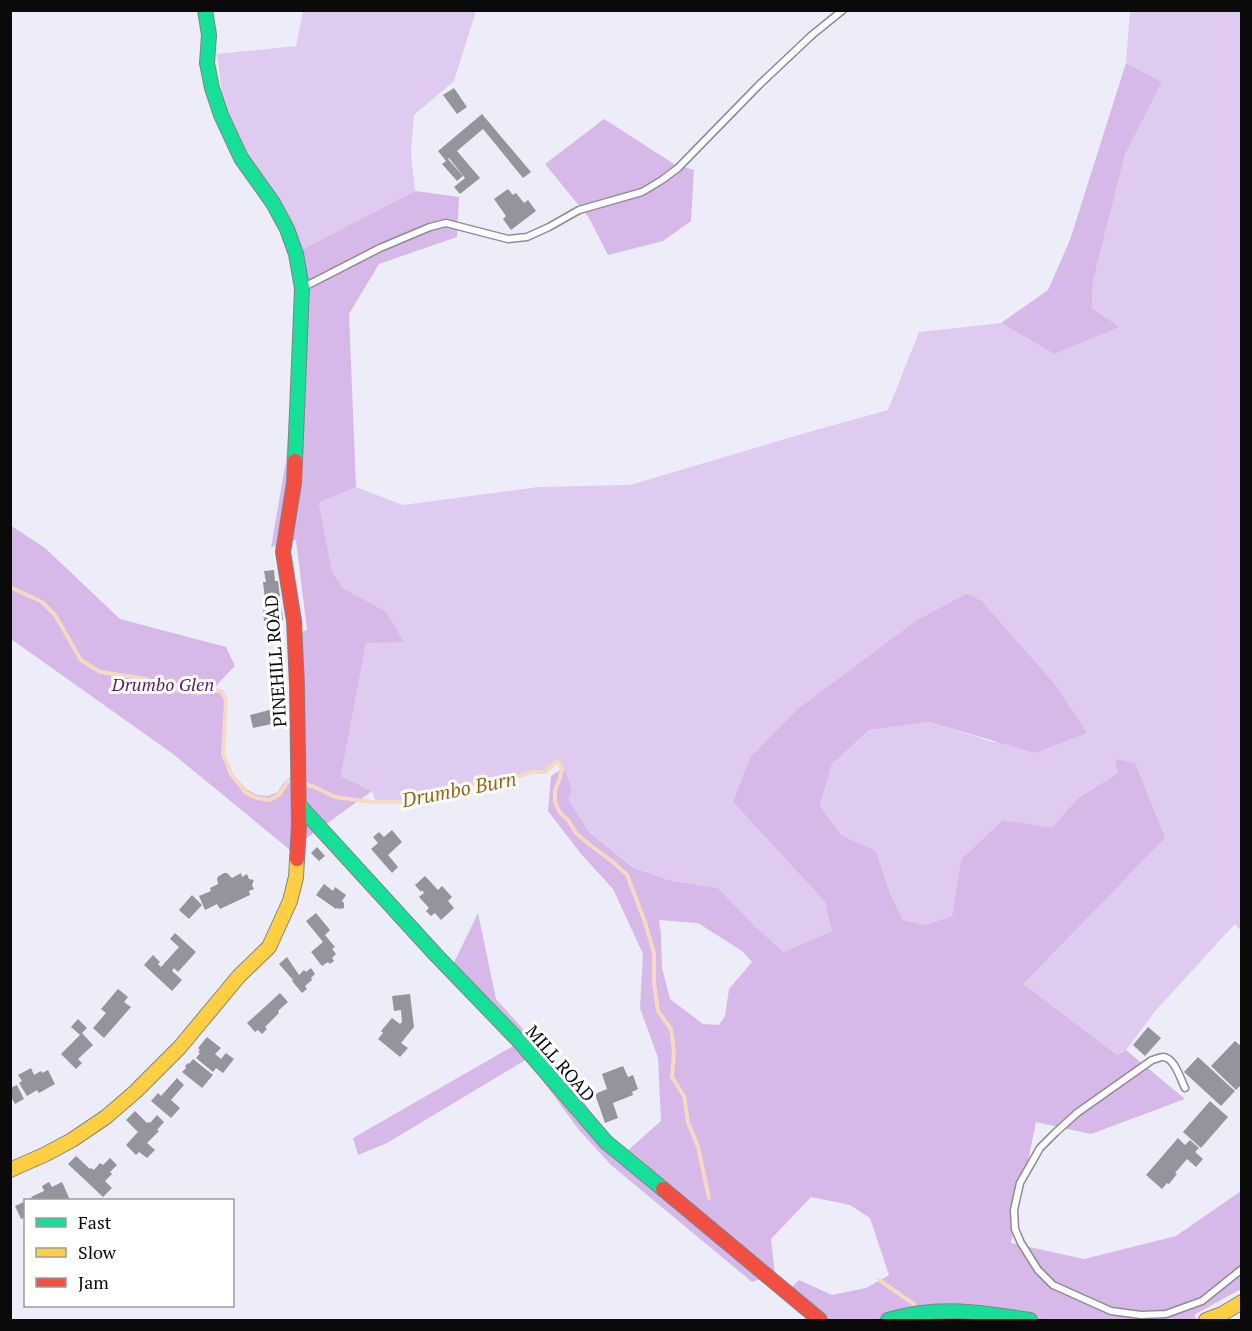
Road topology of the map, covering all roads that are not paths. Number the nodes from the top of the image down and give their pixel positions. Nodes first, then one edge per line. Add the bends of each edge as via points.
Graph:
1 (205, 10) edge
2 (843, 10) edge
3 (302, 288) junction
4 (299, 799) junction
5 (1185, 1088) dead end
6 (10, 1170) edge
7 (1242, 1269) edge
8 (1242, 1302) edge
9 (820, 1320) edge
10 (888, 1320) edge
11 (1030, 1320) edge
12 (1206, 1320) edge

1 - 3 street, PINEHILL ROAD via 209,35 207,63 215,98 241,158 287,229
2 - 3 lane via 759,85 678,168 642,192 579,210 527,237 508,239 446,223 430,227
3 - 4 street, PINEHILL ROAD via 294,483 283,552 294,621
4 - 6 street, PINEHILL ROAD via 296,877 290,901 269,947 130,1097 72,1140
4 - 9 street, MILL ROAD via 606,1142
5 - 7 lane via 1174,1063 1161,1057 1077,1113 1040,1148 1020,1183 1014,1210 1015,1229 1038,1270 1053,1285 1111,1311 1167,1314 1202,1301
8 - 12 street
10 - 11 street via 925,1311 953,1310

